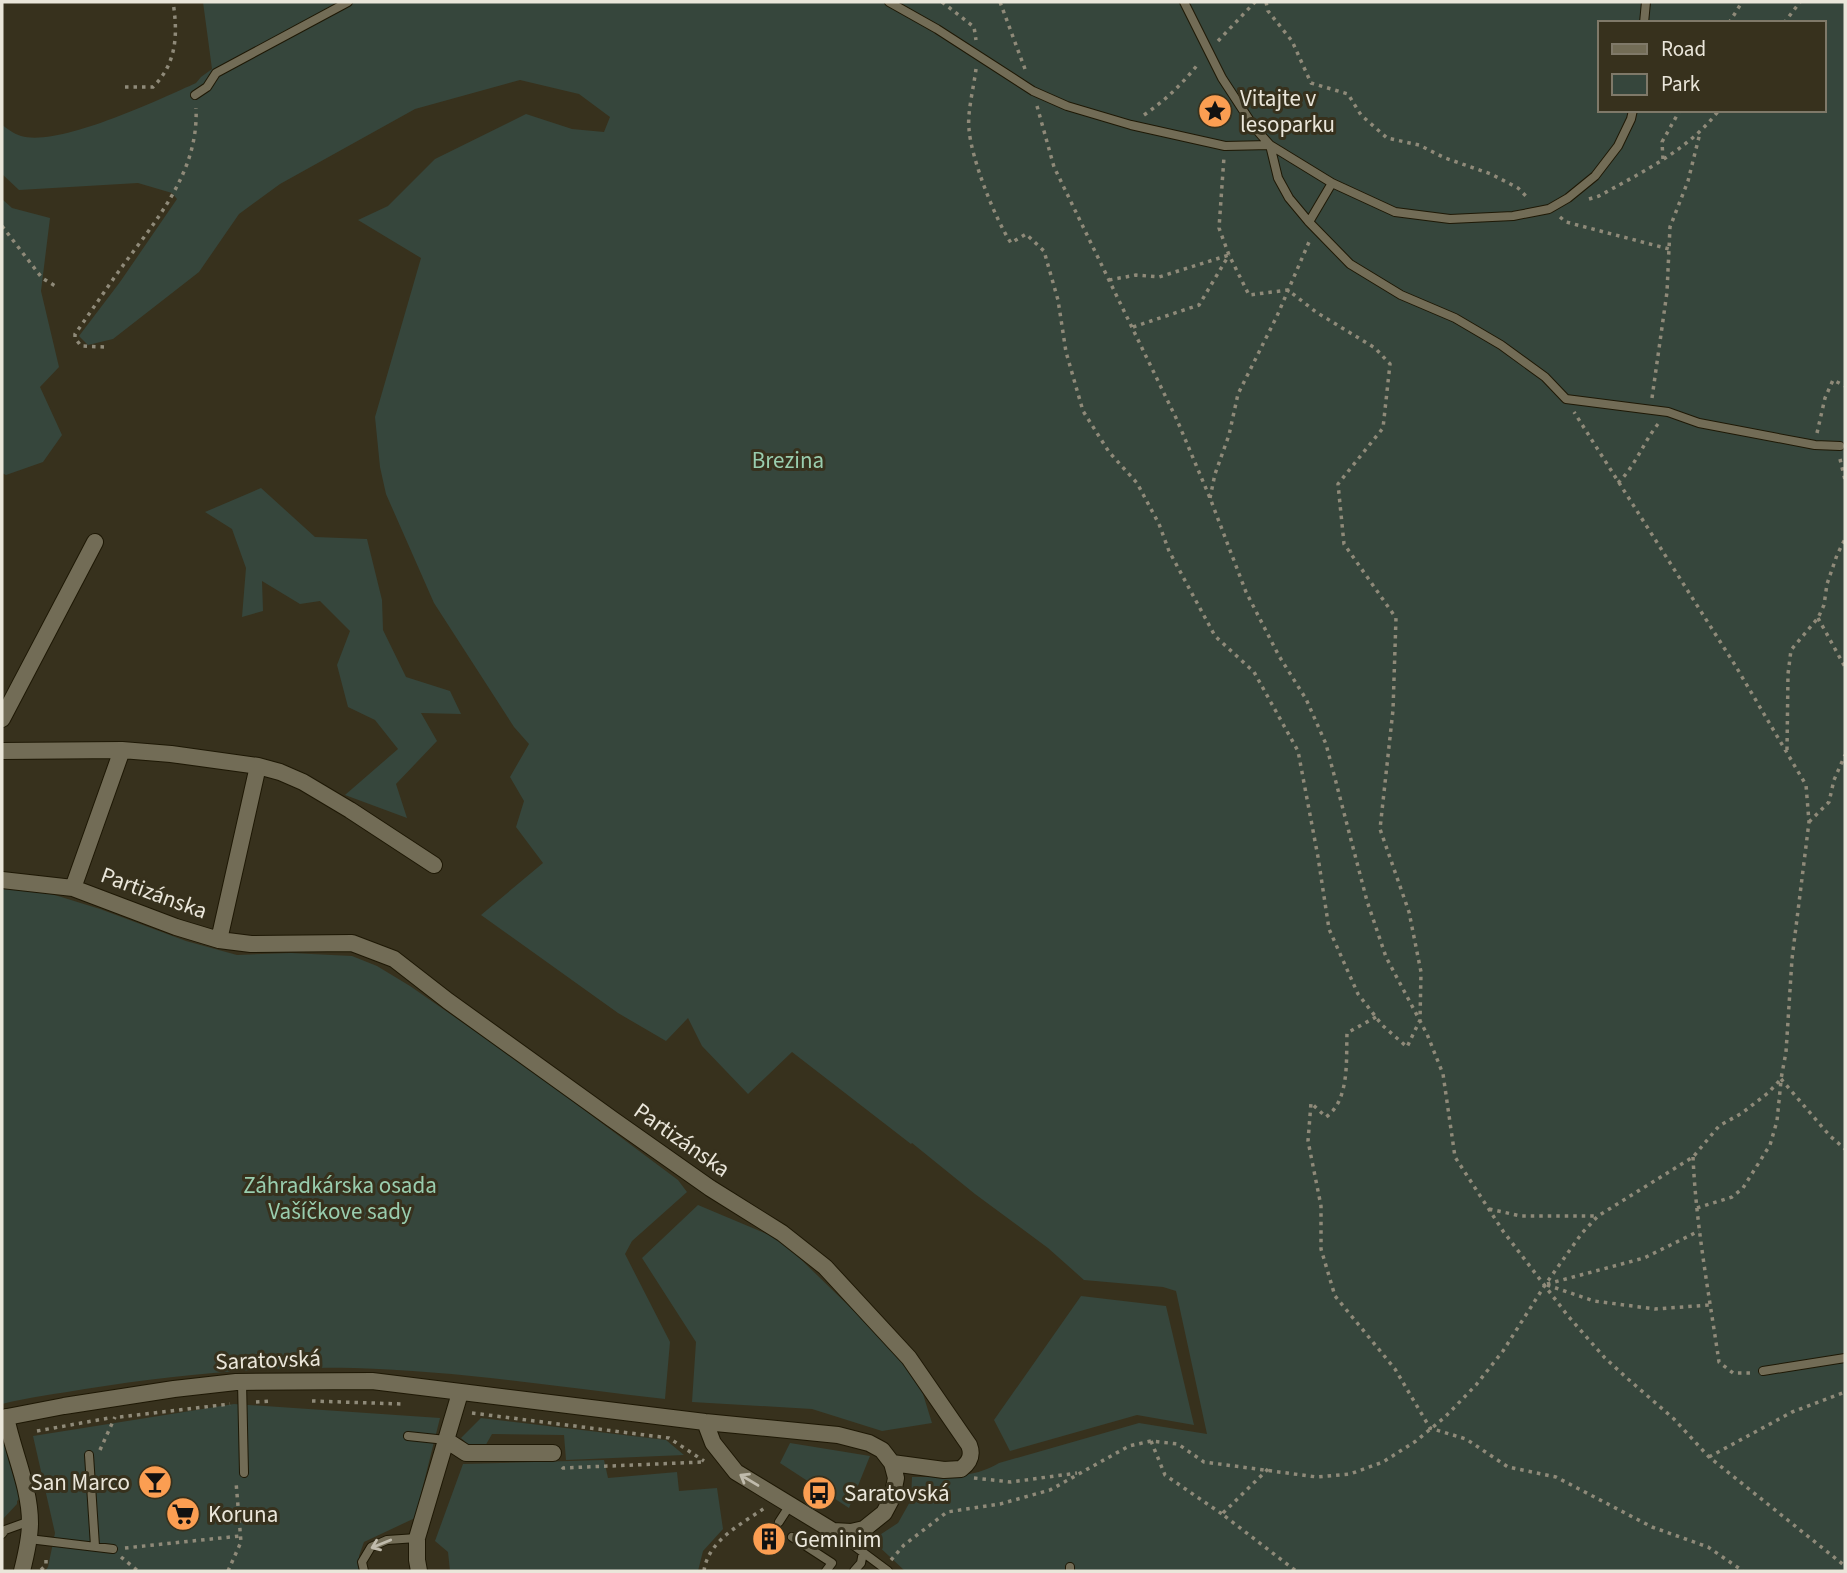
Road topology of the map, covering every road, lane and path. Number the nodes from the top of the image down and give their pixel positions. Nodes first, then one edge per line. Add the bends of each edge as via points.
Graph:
1 (173, 2) edge
2 (348, 2) edge
3 (889, 2) edge
4 (942, 2) edge
5 (1000, 2) edge
6 (1184, 2) edge
7 (1255, 2) edge
8 (1266, 2) edge
9 (1646, 2) edge
10 (1742, 2) edge
11 (1800, 2) edge
12 (1644, 21) edge
13 (1730, 21) edge
14 (1786, 21) edge
15 (1209, 51) junction
16 (977, 54) junction
17 (125, 87) dead end
18 (1033, 91) junction
19 (195, 95) joint
20 (1632, 112) edge
21 (1679, 112) edge
22 (1717, 112) edge
23 (1131, 125) junction
24 (1700, 133) junction
25 (1270, 145) junction
26 (1225, 146) junction
27 (1663, 159) junction
28 (1332, 183) junction
29 (1588, 200) dead end
30 (1549, 209) junction
31 (1309, 222) junction
32 (2, 226) edge
33 (1669, 249) junction
34 (1229, 255) junction
35 (1110, 280) junction
36 (57, 287) dead end
37 (1288, 290) junction
38 (1133, 327) junction
39 (104, 347) dead end
40 (1845, 386) edge
41 (1566, 398) junction
42 (1650, 410) junction
43 (1668, 412) junction
44 (1815, 446) junction
45 (1840, 446) joint
46 (1845, 480) edge
47 (1618, 483) junction
48 (1210, 498) junction
49 (1845, 539) edge
50 (95, 542) dead end
51 (1818, 618) junction
52 (1845, 667) edge
53 (2, 719) edge
54 (122, 750) junction
55 (2, 751) edge
56 (1787, 751) junction
57 (1845, 755) edge
58 (258, 766) junction
59 (1809, 822) junction
60 (434, 864) dead end
61 (2, 880) edge
62 (73, 888) junction
63 (219, 940) junction
64 (1376, 1017) junction
65 (1420, 1020) junction
66 (1781, 1079) junction
67 (1845, 1149) edge
68 (1693, 1157) junction
69 (1697, 1208) junction
70 (1489, 1209) junction
71 (1598, 1216) junction
72 (1699, 1231) junction
73 (1545, 1284) junction
74 (1710, 1305) junction
75 (1845, 1358) edge
76 (1763, 1371) joint
77 (242, 1382) junction
78 (1845, 1392) edge
79 (460, 1393) junction
80 (4, 1417) edge
81 (115, 1417) dead end
82 (705, 1422) junction
83 (1430, 1428) junction
84 (408, 1436) dead end
85 (446, 1440) junction
86 (1151, 1441) junction
87 (552, 1453) joint
88 (89, 1455) joint
89 (1709, 1457) junction
90 (705, 1462) dead end
91 (892, 1463) junction
92 (961, 1469) junction
93 (1268, 1469) junction
94 (1083, 1472) junction
95 (244, 1474) joint
96 (790, 1505) junction
97 (1222, 1514) junction
98 (30, 1521) junction
99 (779, 1522) dead end
100 (833, 1531) junction
101 (2, 1534) edge
102 (240, 1536) junction
103 (792, 1537) dead end
104 (417, 1538) junction
105 (29, 1539) junction
106 (95, 1546) junction
107 (113, 1549) junction
108 (863, 1552) junction
109 (1845, 1566) edge
110 (886, 1570) edge
111 (22, 1571) edge
112 (138, 1571) edge
113 (228, 1571) edge
114 (364, 1571) edge
115 (419, 1571) edge
116 (826, 1571) edge
117 (854, 1571) edge
118 (1296, 1571) edge
119 (1743, 1571) edge

1 - 17 path via 176,35 164,76 153,87
2 - 19 lane via 216,73
3 - 16 lane
4 - 16 path via 974,27
5 - 18 path
6 - 15 lane
7 - 15 path
8 - 30 path via 1292,41 1311,83 1348,94 1387,138 1419,145 1491,174
9 - 12 lane
10 - 13 path
11 - 14 path
15 - 23 path via 1162,103
15 - 25 lane via 1233,96
16 - 18 lane
16 - 64 path via 968,128 1003,230 1011,243 1026,234 1044,251 1083,411 1109,452 1137,483 1215,636 1254,672 1298,751 1329,929 1358,994
18 - 23 lane
18 - 35 path via 1055,167
19 - 39 path via 196,123 180,184 75,334 81,346
20 - 30 lane via 1618,146 1595,176
21 - 27 path via 1662,142
22 - 24 path
23 - 26 lane
24 - 27 path
24 - 33 path via 1670,227
25 - 26 lane
25 - 28 lane
25 - 31 lane via 1278,178
26 - 34 path via 1219,228
27 - 29 path
28 - 30 lane via 1395,212 1450,219
28 - 31 lane
30 - 33 path via 1566,222
31 - 37 path via 1309,243
31 - 41 lane via 1350,264 1501,345
32 - 36 path via 42,278
33 - 42 path
34 - 35 path via 1159,277
34 - 37 path via 1249,295
34 - 38 path via 1199,304
35 - 38 path
37 - 48 path via 1238,394
37 - 65 path via 1376,348 1390,364 1383,428 1338,484 1344,544 1396,618 1394,710 1380,829 1409,912 1421,972
38 - 48 path
40 - 44 path via 1833,380
41 - 42 lane
41 - 47 path
42 - 43 lane
43 - 44 lane via 1699,423
43 - 47 path
44 - 45 lane
45 - 46 path
47 - 56 path
48 - 65 path via 1245,592 1306,699 1326,744 1386,957
49 - 51 path
50 - 53 street
51 - 52 path
51 - 56 path via 1791,650
54 - 55 street
54 - 58 street
54 - 62 street, Partizánska
56 - 59 path via 1806,785
57 - 59 path via 1829,802
58 - 60 street via 303,782
58 - 63 street, Partizánska
59 - 66 path
61 - 62 street, Partizánska
62 - 63 street, Partizánska
63 - 92 street, Partizánska via 352,943 394,958 710,1188 782,1233 825,1267 909,1359 969,1445 970,1461
64 - 65 path via 1407,1046
64 - 83 path via 1347,1033 1346,1083 1333,1112 1326,1117 1311,1103 1308,1141 1321,1206 1321,1250 1335,1296 1395,1369
65 - 70 path via 1443,1074 1455,1157
66 - 67 path
66 - 68 path via 1742,1113 1719,1126
66 - 69 path via 1770,1144 1743,1188 1732,1197
68 - 69 path
68 - 71 path
69 - 72 path
70 - 71 path via 1521,1216
70 - 73 path
71 - 73 path
72 - 73 path via 1644,1258
72 - 74 path
73 - 74 path via 1594,1301 1655,1309
73 - 83 path via 1476,1385
73 - 89 path via 1605,1357
74 - 76 path via 1719,1362 1733,1373
75 - 76 lane
77 - 79 street, Saratovská via 372,1381
77 - 80 street, Saratovská
77 - 95 lane
78 - 89 path via 1792,1412
79 - 82 street, Saratovská
79 - 85 street
80 - 98 street via 28,1498
81 - 88 path via 99,1451
82 - 91 street, Saratovská via 838,1435 869,1443
96 -> 82 street via 736,1472 713,1443
83 - 93 path via 1383,1462 1350,1474 1317,1477
83 - 119 path via 1466,1439 1508,1467 1556,1477 1652,1527 1708,1547
84 - 85 lane
85 - 87 street via 466,1453
85 - 104 street
86 - 93 path via 1178,1444 1204,1462
86 - 94 path via 1129,1446
86 - 97 path via 1165,1475
87 - 90 path via 563,1468
88 - 106 lane
89 - 109 path
91 - 92 street
91 - 100 street via 896,1478 884,1513 864,1529
92 - 94 path via 965,1477 1011,1482
93 - 97 path
94 - 110 path via 1037,1494 947,1512 904,1545
95 - 102 path via 236,1480
96 - 99 lane
96 - 100 street
97 - 118 path
98 - 101 lane
98 - 105 street
100 - 108 lane
102 - 107 path
102 - 113 path
103 - 116 lane via 832,1563
104 -> 114 lane via 387,1539 370,1547 362,1562
104 - 115 street
105 - 106 lane
105 - 111 street
106 - 107 lane
107 - 112 path
108 - 110 lane
108 - 117 lane

